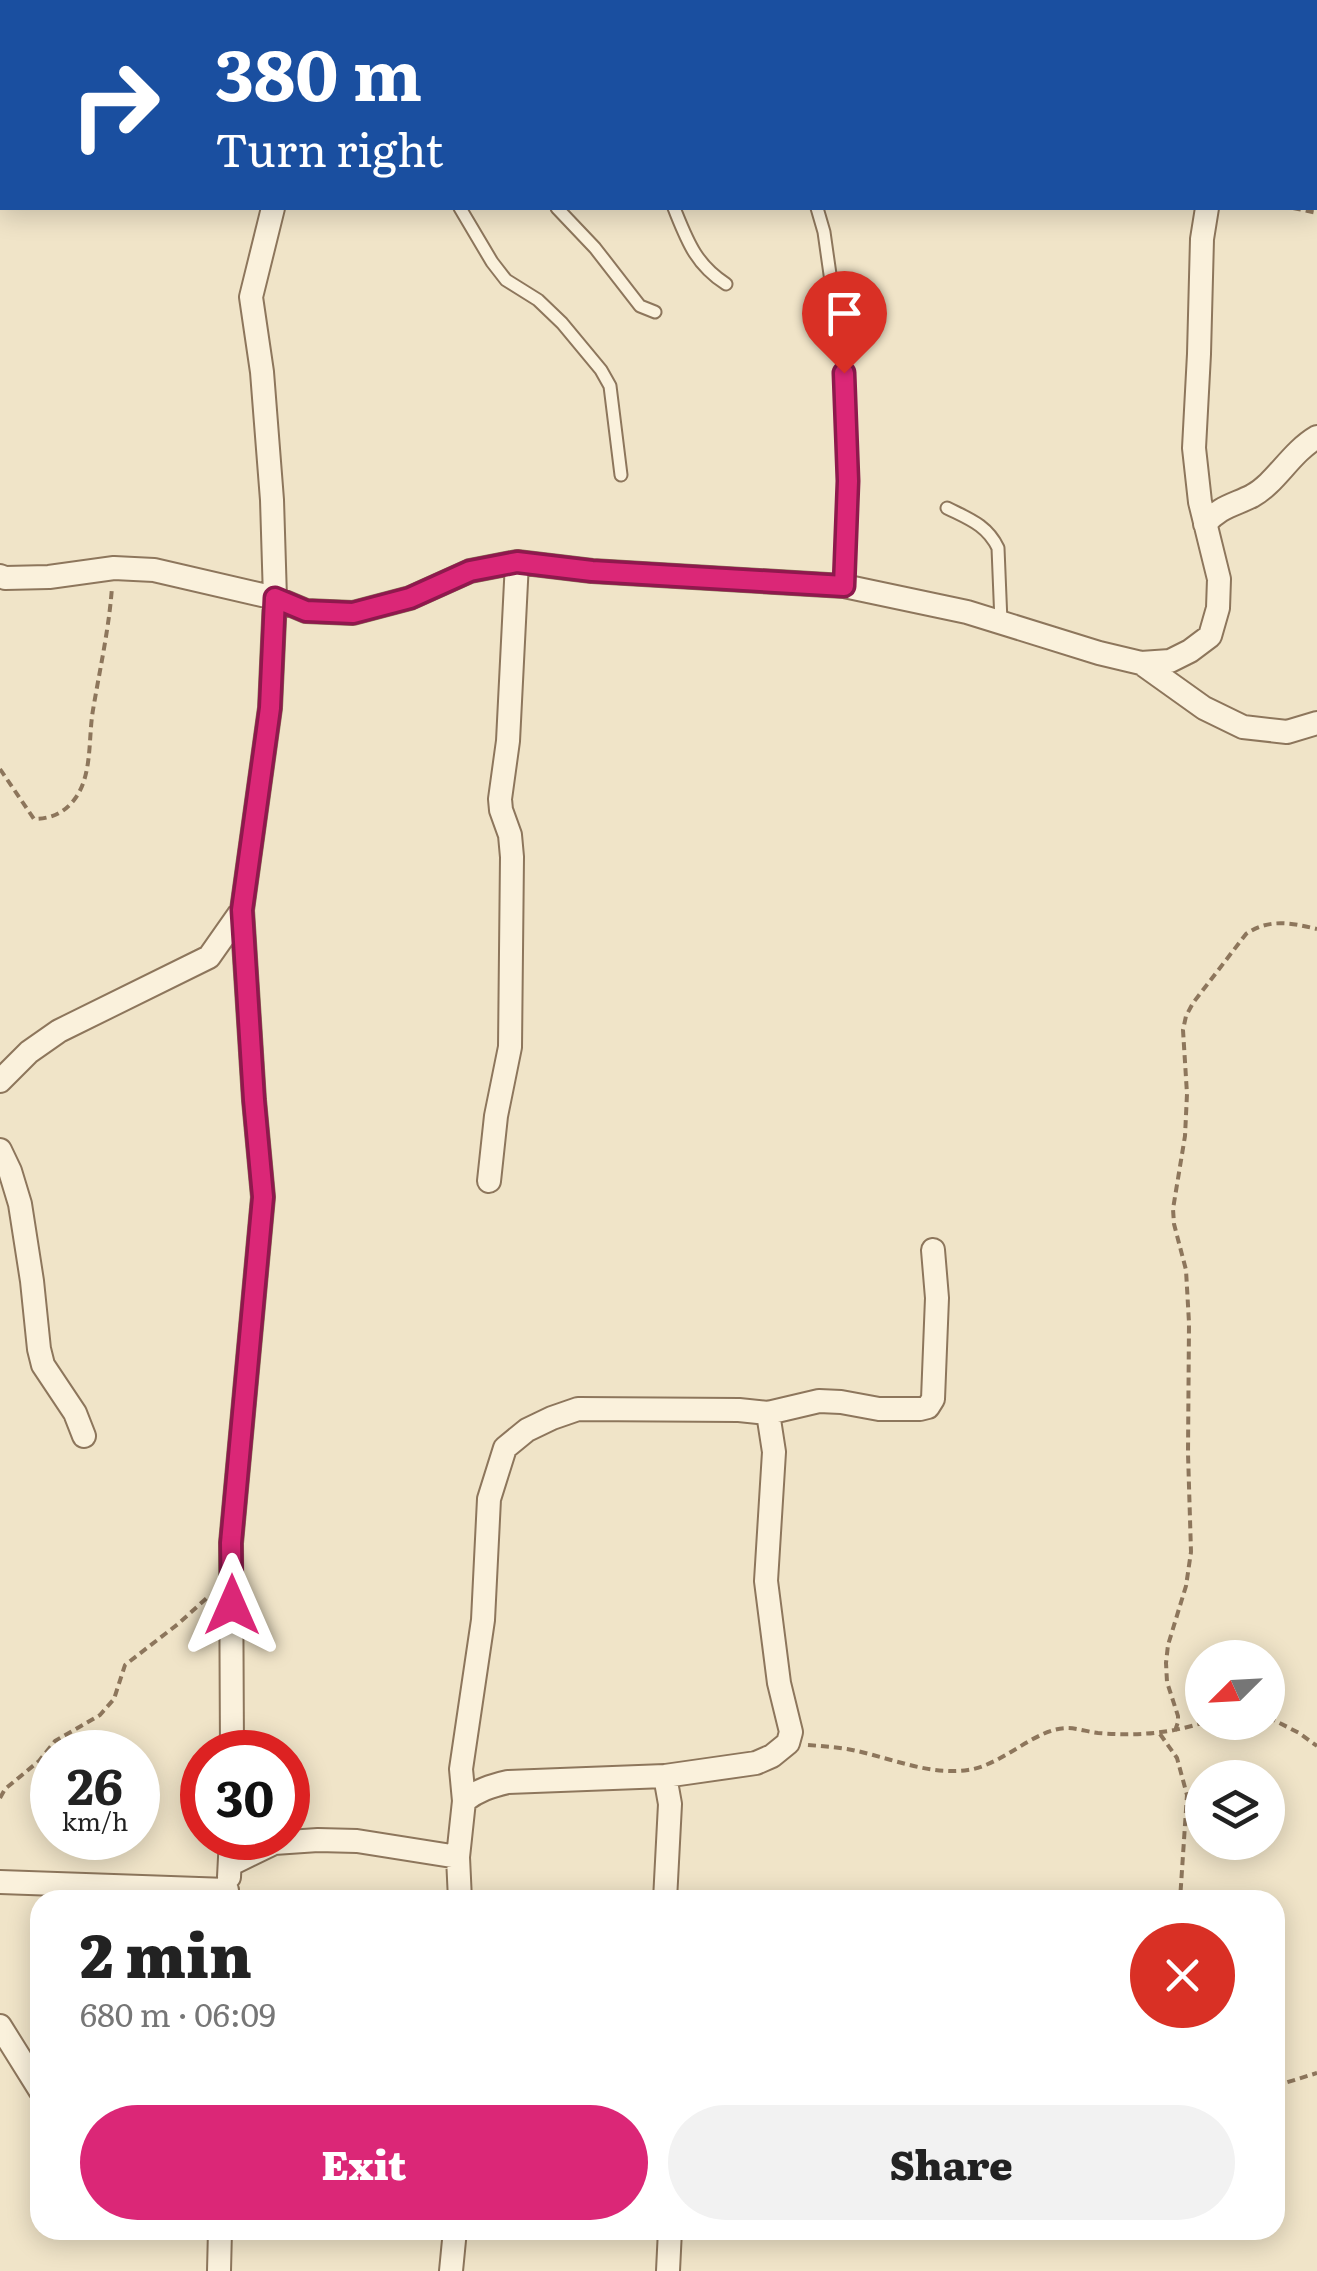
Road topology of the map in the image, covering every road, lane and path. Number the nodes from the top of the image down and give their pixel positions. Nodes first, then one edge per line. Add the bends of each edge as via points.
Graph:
1 (273, 210) edge
2 (461, 210) edge
3 (560, 210) edge
4 (675, 210) edge
5 (818, 210) edge
6 (1207, 210) edge
7 (726, 284) dead end
8 (655, 312) dead end
9 (1317, 437) edge
10 (620, 475) dead end
11 (947, 508) dead end
12 (1205, 524) junction
13 (517, 562) junction
14 (114, 568) junction
15 (0, 576) edge
16 (844, 586) junction
17 (275, 598) junction
18 (1001, 622) junction
19 (1141, 663) junction
20 (1316, 728) edge
21 (0, 769) edge
22 (242, 910) junction
23 (1317, 928) edge
24 (0, 1080) edge
25 (0, 1150) edge
26 (489, 1181) dead end
27 (933, 1250) dead end
28 (768, 1413) junction
29 (84, 1436) dead end
30 (231, 1568) junction
31 (1285, 1726) edge
32 (1185, 1728) edge
33 (232, 1730) edge
34 (1175, 1731) junction
35 (1160, 1734) junction
36 (788, 1743) junction
37 (1317, 1746) edge
38 (665, 1776) junction
39 (0, 1798) edge
40 (464, 1802) junction
41 (458, 1858) junction
42 (231, 1860) edge
43 (231, 1864) junction
44 (0, 1882) edge
45 (140, 1890) edge
46 (228, 1890) edge
47 (460, 1890) edge
48 (665, 1890) edge
49 (1181, 1890) edge
50 (0, 2026) edge
51 (1317, 2073) edge
52 (30, 2074) edge
53 (1285, 2083) edge
54 (220, 2240) edge
55 (453, 2240) edge
56 (670, 2240) edge
57 (219, 2271) edge
58 (451, 2271) edge
59 (668, 2271) edge

1 - 17 street via 251,297 262,372
2 - 10 lane via 506,280 562,322 602,370 610,386
3 - 8 lane via 640,306
4 - 7 lane via 698,261
5 - 16 lane via 844,373
6 - 12 street via 1194,448
9 - 12 street via 1253,496
11 - 18 lane via 982,525 998,548
12 - 19 street via 1220,580 1210,636 1170,661
13 - 16 street
13 - 17 street via 470,571 410,598 353,613 306,611
13 - 26 street via 500,799 512,858 510,1047
14 - 15 street
14 - 17 street via 154,570
14 - 21 path via 86,776 76,798 62,812 34,819
16 - 18 street
17 - 22 street via 270,708
18 - 19 street
19 - 20 street via 1243,728
22 - 24 street via 209,957 59,1032
22 - 30 street via 263,1197
23 - 34 path via 1281,922 1254,929 1186,1016 1186,1136 1173,1209 1186,1270 1191,1552 1166,1663
25 - 29 street via 20,1204 39,1350
27 - 28 street via 937,1298 928,1407 820,1401
28 - 36 street via 774,1452 766,1581 792,1732
28 - 40 street via 578,1409 526,1430 505,1448 488,1499 483,1620 461,1769
30 - 33 street
30 - 39 path via 198,1607 125,1666 114,1700 100,1714 55,1741
31 - 37 path
32 - 34 path
34 - 35 path
35 - 36 path via 1054,1730 975,1769 953,1772
35 - 49 path via 1177,1758 1187,1795
36 - 38 street via 756,1763
38 - 40 street via 508,1782
38 - 48 street via 670,1804
40 - 41 street
41 - 43 street via 318,1840 274,1843
41 - 47 street
42 - 43 street
43 - 46 street
44 - 45 street
50 - 52 street
51 - 53 path
54 - 57 street
55 - 58 street
56 - 59 street

